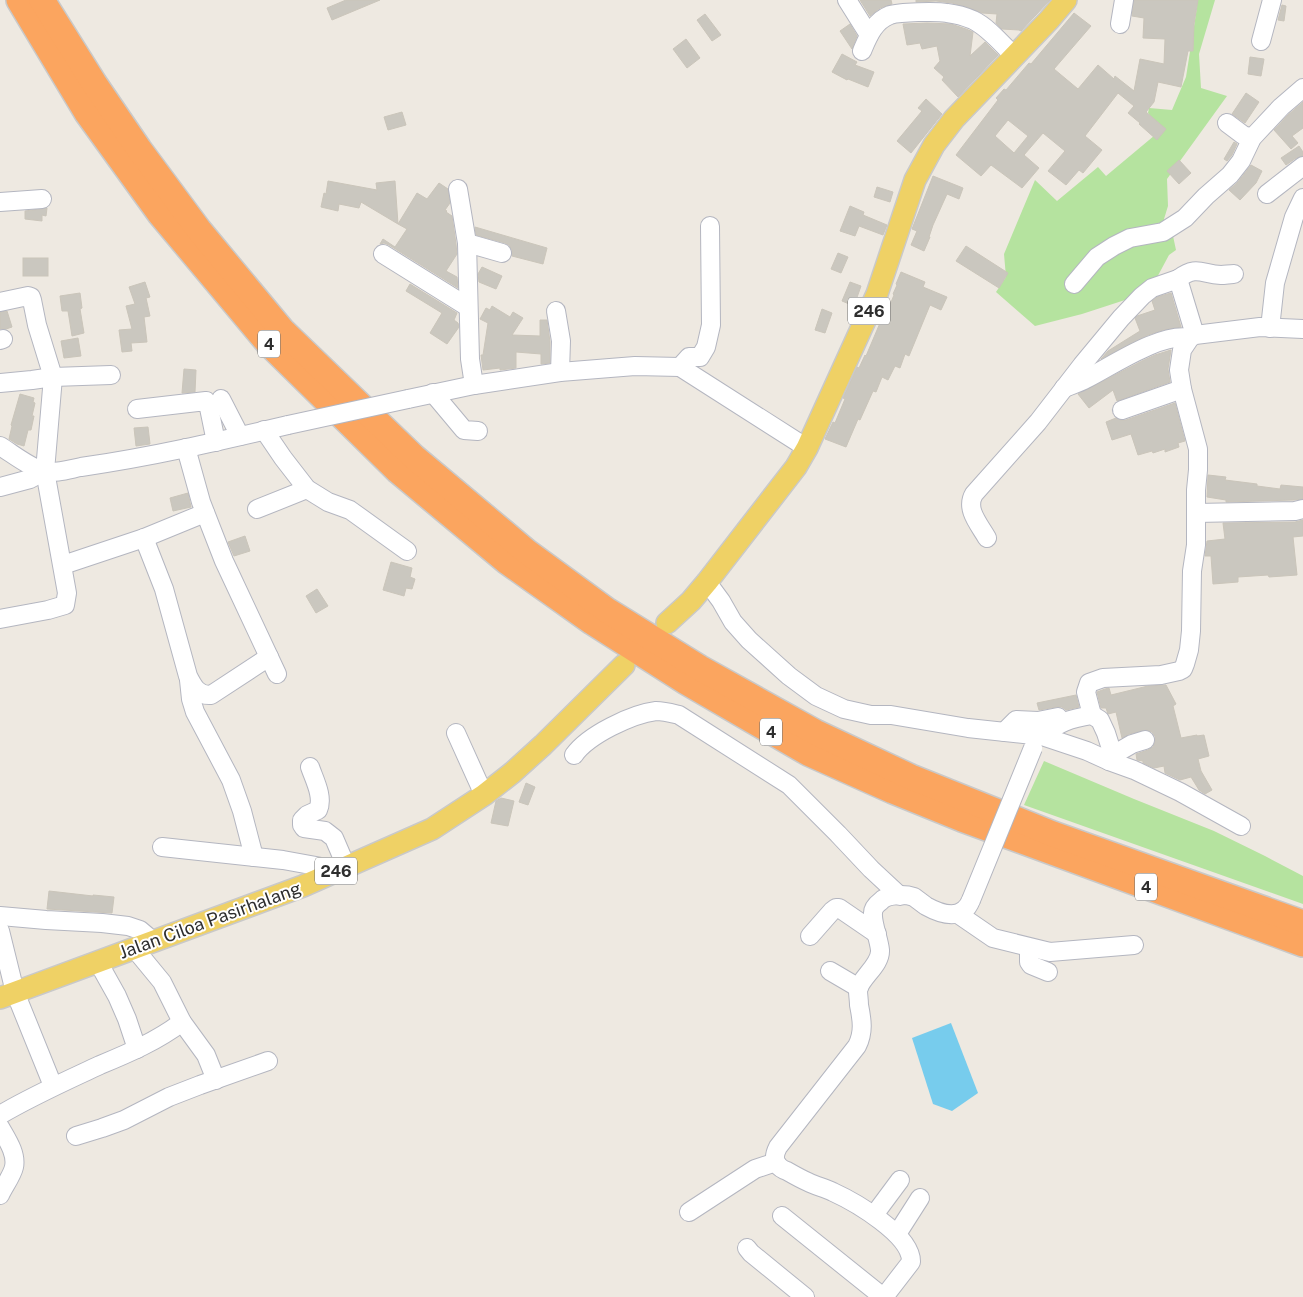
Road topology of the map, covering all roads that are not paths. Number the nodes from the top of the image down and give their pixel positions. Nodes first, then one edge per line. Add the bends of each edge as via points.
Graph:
1 (19, 0) edge
2 (42, 0) edge
3 (60, 0) edge
4 (847, 0) edge
5 (1066, 0) edge
6 (1124, 0) edge
7 (1272, 0) edge
8 (1120, 24) dead end
9 (1260, 41) dead end
10 (1014, 56) junction
11 (94, 83) junction
12 (1303, 88) edge
13 (1227, 123) dead end
14 (1252, 138) junction
15 (1303, 166) edge
16 (458, 189) dead end
17 (1267, 194) dead end
18 (1303, 198) edge
19 (42, 200) dead end
20 (0, 202) edge
21 (710, 226) dead end
22 (467, 243) junction
23 (502, 253) dead end
24 (382, 254) dead end
25 (1234, 274) dead end
26 (1178, 279) junction
27 (1074, 284) dead end
28 (0, 302) edge
29 (468, 307) junction
30 (556, 311) dead end
31 (1270, 328) junction
32 (1303, 329) edge
33 (1192, 336) junction
34 (680, 367) junction
35 (560, 372) junction
36 (111, 375) dead end
37 (53, 377) junction
38 (0, 383) edge
39 (474, 385) junction
40 (1064, 388) junction
41 (1182, 389) junction
42 (433, 393) junction
43 (221, 399) dead end
44 (137, 409) dead end
45 (1122, 410) dead end
46 (264, 430) junction
47 (478, 431) dead end
48 (240, 436) junction
49 (216, 442) junction
50 (0, 446) edge
51 (186, 448) junction
52 (807, 448) junction
53 (45, 471) junction
54 (0, 487) edge
55 (307, 489) junction
56 (257, 509) dead end
57 (1303, 509) edge
58 (205, 512) junction
59 (1196, 513) junction
60 (144, 538) junction
61 (987, 538) dead end
62 (407, 551) dead end
63 (63, 565) junction
64 (707, 582) junction
65 (0, 619) edge
66 (667, 623) dead end
67 (269, 657) junction
68 (624, 665) dead end
69 (277, 674) dead end
70 (188, 676) junction
71 (1092, 715) junction
72 (1058, 717) dead end
73 (1004, 732) junction
74 (456, 733) dead end
75 (1037, 740) junction
76 (1145, 740) dead end
77 (574, 755) dead end
78 (1111, 758) junction
79 (310, 767) dead end
80 (484, 795) junction
81 (1242, 826) dead end
82 (162, 847) dead end
83 (254, 856) junction
84 (342, 868) junction
85 (900, 896) junction
86 (958, 914) junction
87 (0, 916) edge
88 (1303, 923) edge
89 (0, 931) edge
90 (877, 934) junction
91 (810, 936) dead end
92 (144, 944) junction
93 (1303, 944) edge
94 (1134, 945) dead end
95 (1029, 948) junction
96 (98, 962) junction
97 (830, 971) dead end
98 (1048, 972) dead end
99 (859, 988) junction
100 (8, 995) edge
101 (182, 1022) junction
102 (136, 1049) junction
103 (268, 1061) dead end
104 (216, 1080) junction
105 (53, 1086) junction
106 (0, 1115) edge
107 (0, 1127) edge
108 (76, 1136) dead end
109 (776, 1162) junction
110 (900, 1180) dead end
111 (0, 1195) edge
112 (920, 1198) dead end
113 (689, 1212) dead end
114 (874, 1215) junction
115 (782, 1216) dead end
116 (897, 1234) junction
117 (747, 1248) dead end
118 (805, 1297) edge
119 (884, 1297) edge

1 - 93 highway, 4 via 88,113 160,214 268,342 398,471 506,561 670,672 808,753 989,830
2 - 11 highway, 4
3 - 11 highway
4 - 10 street via 866,43 874,27 889,16 946,12 974,21
5 - 10 main road, 246
6 - 8 street
7 - 9 street
10 - 52 main road, 246 via 954,119 919,171 877,294
11 - 88 highway, 4 via 198,230 282,330 414,457 526,551 608,612 807,728 911,777 1053,834
12 - 14 street via 1280,107
13 - 14 street via 1242,135
14 - 27 street via 1230,175 1185,218 1163,232 1130,238 1114,246 1097,257
15 - 17 street
16 - 22 street
18 - 31 street via 1275,283
19 - 20 street
21 - 34 street via 711,325 700,357 689,357
22 - 23 street
22 - 29 street
24 - 29 street
25 - 26 street via 1192,271
26 - 33 street
26 - 40 street via 1152,288 1142,296
28 - 37 street via 31,297
29 - 39 street
30 - 35 street via 561,340
31 - 32 street
31 - 33 street
33 - 40 street via 1169,339 1139,350
33 - 41 street via 1182,350
34 - 35 street via 635,366
34 - 52 street
35 - 39 street
36 - 37 street
37 - 38 street
37 - 53 street
39 - 42 street
40 - 61 street via 974,494 971,510
41 - 45 street
41 - 59 street via 1198,449
42 - 46 street, bridge
42 - 47 street via 464,430
43 - 48 street
44 - 49 street via 206,401
46 - 48 street
46 - 55 street
48 - 49 street
49 - 51 street
50 - 53 street
51 - 53 street via 105,464
51 - 58 street
52 - 64 main road, 246 via 786,481
53 - 54 street via 30,479
53 - 63 street
55 - 56 street
55 - 62 street via 350,510
57 - 59 street
58 - 60 street
58 - 67 street
59 - 71 street via 1191,631 1183,669 1160,675 1103,678 1088,683 1086,692
60 - 63 street
60 - 70 street via 164,589
63 - 65 street via 68,593 65,605
64 - 66 main road, 246
64 - 73 street via 732,622 789,676 816,696 844,709 871,715 891,715
67 - 69 street
67 - 70 street via 211,695 200,693
68 - 80 main road, Jalan Ciloa Pasirhalang / 246 via 543,745
70 - 83 street via 195,712 231,780
71 - 75 street via 1058,724
71 - 78 street via 1100,720 1106,733
72 - 73 street via 1038,721 1016,720
73 - 75 street
74 - 80 street
75 - 78 street
75 - 86 street, bridge via 967,909
76 - 78 street via 1132,744
77 - 85 street via 599,734 623,720 657,711 679,715 789,785
78 - 81 street
79 - 84 street via 320,806 307,814 302,825 325,831 334,838
80 - 84 main road, Jalan Ciloa Pasirhalang / 246 via 432,829
82 - 83 street
83 - 84 street
84 - 92 main road, Jalan Ciloa Pasirhalang / 246 via 295,889
85 - 86 street via 912,897 945,913
85 - 90 street via 882,899 875,908 873,915
86 - 95 street via 993,938
87 - 92 street via 128,926 140,930
89 - 100 street
90 - 91 street via 836,908
90 - 99 street via 880,954
92 - 96 main road, Jalan Ciloa Pasirhalang / 246
92 - 101 street
94 - 95 street via 1050,952
95 - 98 street via 1032,966
96 - 100 main road, Jalan Ciloa Pasirhalang / 246
96 - 102 street via 117,996
97 - 99 street
99 - 109 street via 863,1024 857,1046 778,1147
100 - 105 street
101 - 102 street via 170,1032
101 - 104 street via 206,1055
102 - 105 street
103 - 104 street
104 - 108 street via 169,1097 124,1120
105 - 106 street
107 - 111 street via 12,1150 14,1168
109 - 113 street via 754,1169
109 - 114 street via 806,1182 834,1192
110 - 114 street
112 - 116 street
114 - 116 street
115 - 119 street
116 - 119 street via 909,1250 911,1262
117 - 118 street

